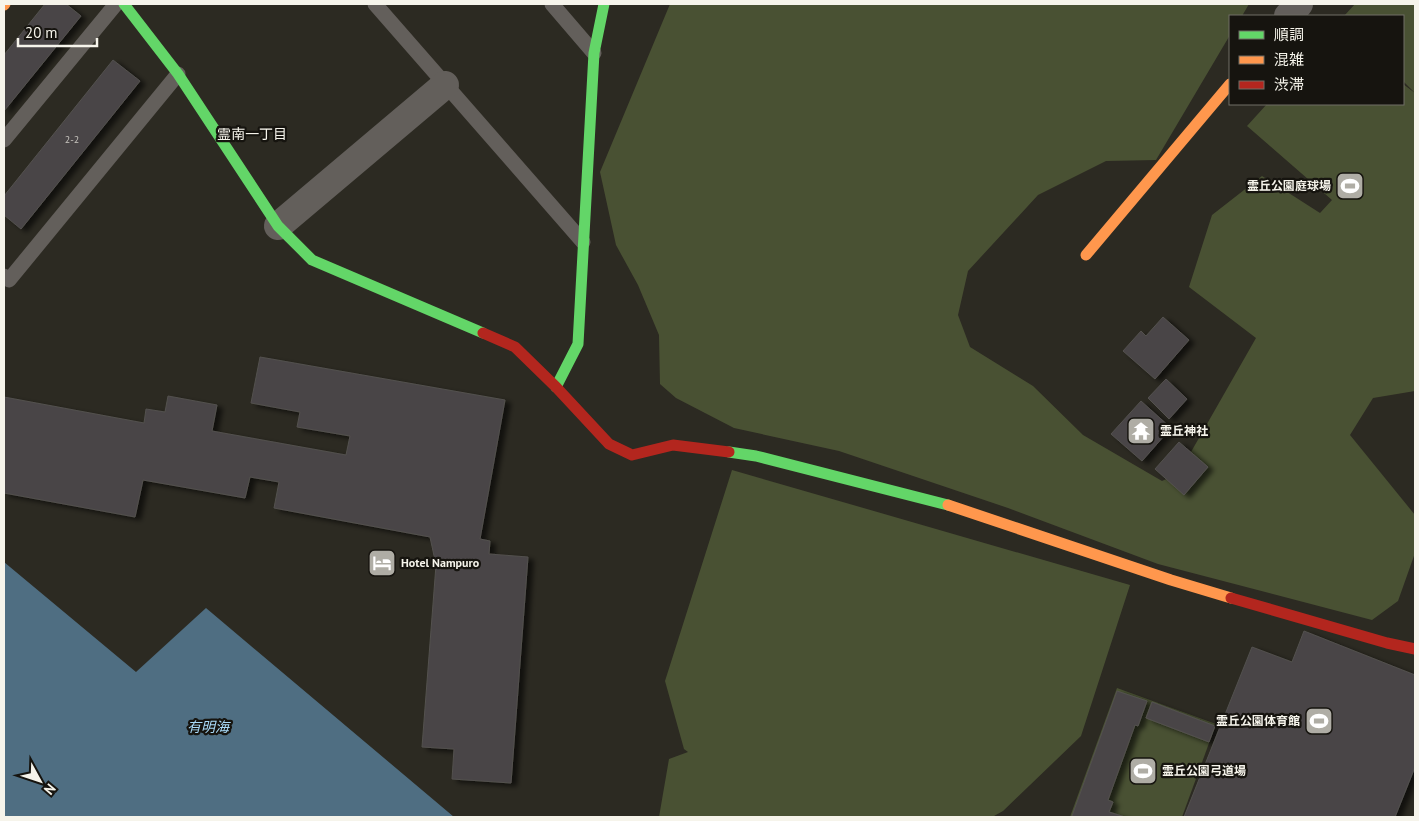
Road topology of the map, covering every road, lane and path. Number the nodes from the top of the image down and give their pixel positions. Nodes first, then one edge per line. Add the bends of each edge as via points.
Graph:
1 (116, 4) edge
2 (124, 4) edge
3 (375, 4) edge
4 (552, 4) edge
5 (604, 4) edge
6 (1299, 4) edge
7 (1289, 15) edge
8 (594, 53) junction
9 (178, 74) junction
10 (445, 84) junction
11 (1229, 85) edge
12 (4, 140) edge
13 (278, 226) junction
14 (583, 242) junction
15 (1086, 255) dead end
16 (4, 276) edge
17 (556, 387) junction
18 (1415, 649) edge

1 - 12 lane
2 - 9 street
3 - 10 lane
4 - 8 lane
5 - 8 street
6 - 7 street
8 - 14 street
9 - 13 street
9 - 16 lane via 9,280
10 - 13 street
10 - 14 lane
11 - 15 street
13 - 17 street via 312,260 515,347
14 - 17 street via 578,344
17 - 18 street via 609,444 632,455 673,446 756,456 847,478 956,507 1171,580

